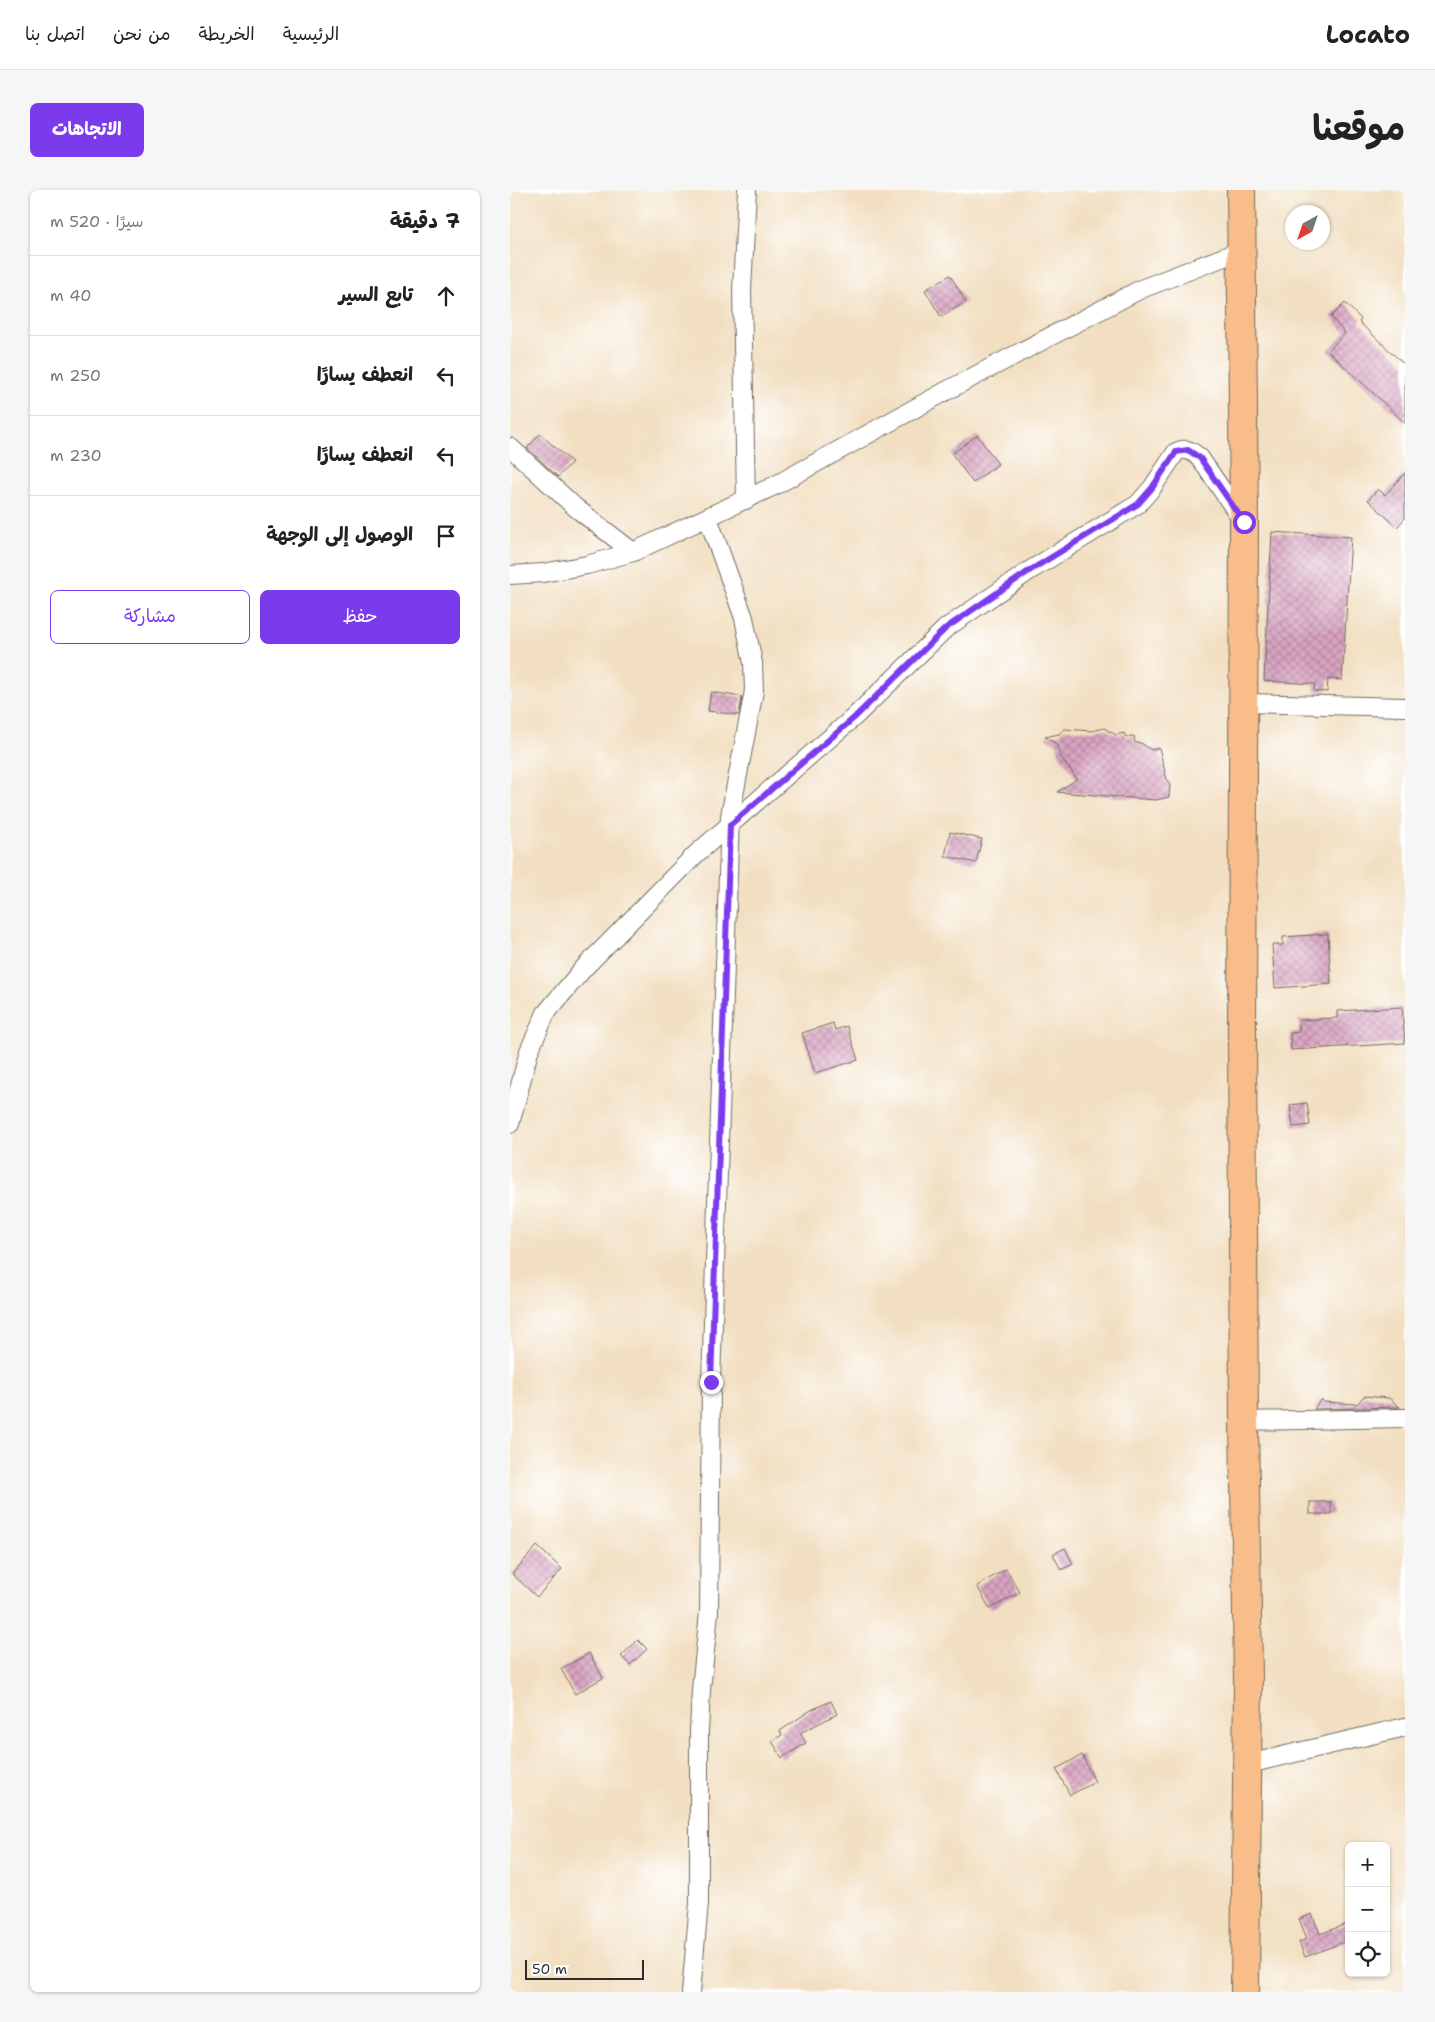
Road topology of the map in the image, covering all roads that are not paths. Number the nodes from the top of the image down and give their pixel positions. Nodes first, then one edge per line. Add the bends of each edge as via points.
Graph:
1 (747, 190) edge
2 (1241, 190) edge
3 (1242, 250) junction
4 (510, 447) edge
5 (746, 500) junction
6 (708, 518) junction
7 (1244, 522) junction
8 (633, 552) junction
9 (510, 575) edge
10 (1243, 703) junction
11 (1405, 707) edge
12 (730, 825) junction
13 (510, 1124) edge
14 (1405, 1418) edge
15 (1244, 1421) junction
16 (1405, 1728) edge
17 (1248, 1764) junction
18 (691, 1992) edge
19 (1245, 1992) edge

1 - 5 street via 742,290
2 - 3 main road
3 - 5 street via 1141,289
3 - 7 main road
4 - 8 street via 576,508
5 - 6 street
6 - 8 street
6 - 12 street via 744,618 753,663 754,691
7 - 10 main road
7 - 12 street via 1200,458 1188,450 1176,452 1138,504 1029,571 946,628 854,718
8 - 9 street via 587,566
10 - 11 street
10 - 15 main road
12 - 13 street via 696,854 583,970 546,1013 529,1051
12 - 18 street via 711,1382 709,1602 699,1731 699,1903
14 - 15 street
15 - 17 main road
16 - 17 street
17 - 19 main road

